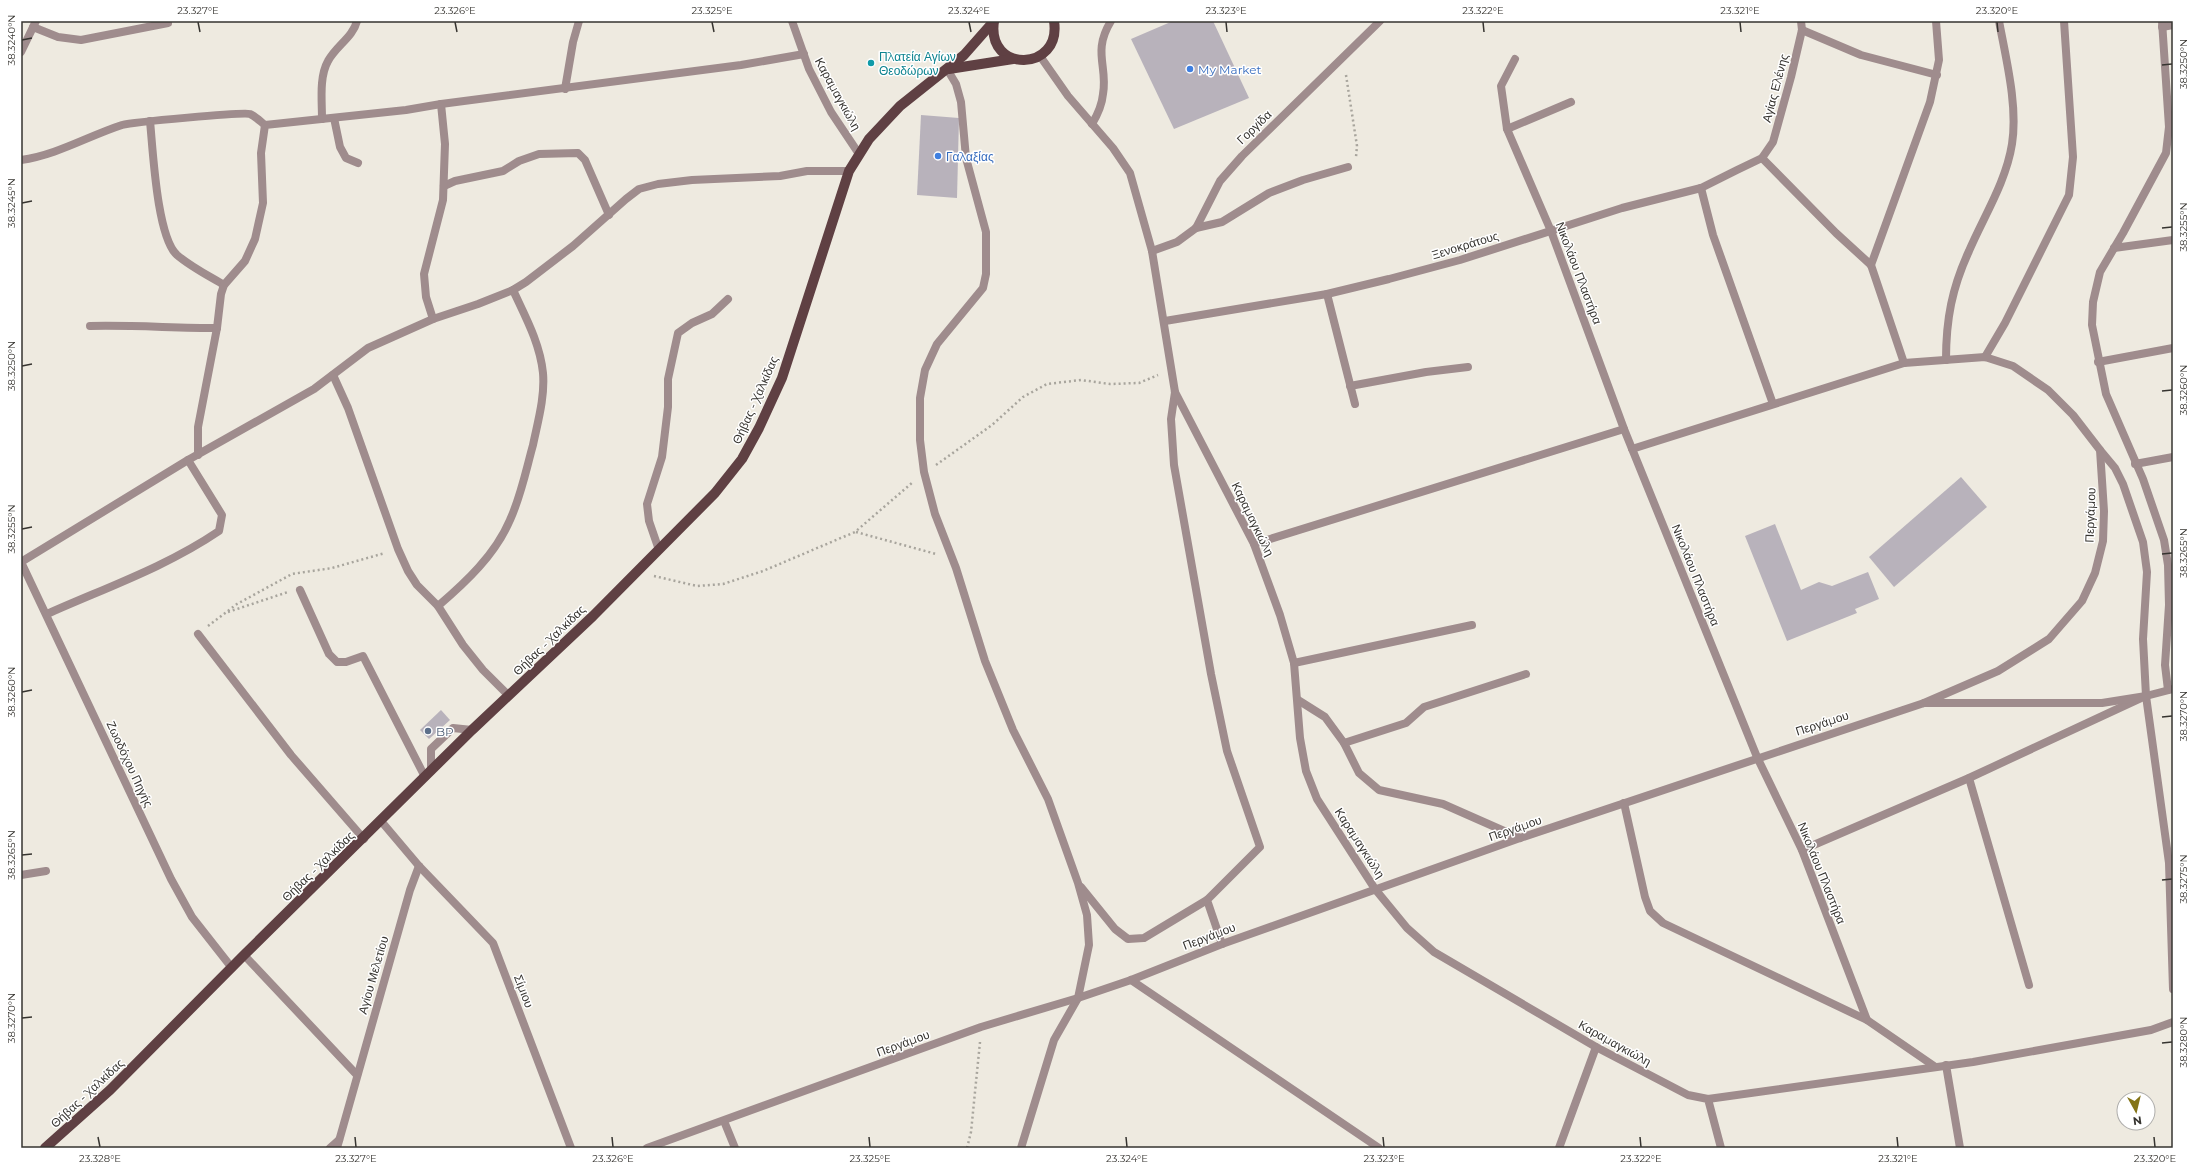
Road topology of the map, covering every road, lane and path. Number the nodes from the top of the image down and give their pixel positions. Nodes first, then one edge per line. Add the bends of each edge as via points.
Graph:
1 (357, 21) edge
2 (579, 21) edge
3 (792, 21) edge
4 (994, 21) edge
5 (1054, 21) edge
6 (1110, 21) edge
7 (1380, 21) edge
8 (1801, 21) edge
9 (1936, 21) edge
10 (1999, 21) edge
11 (2064, 21) edge
12 (168, 23) dead end
13 (35, 24) edge
14 (2162, 24) edge
15 (2173, 25) edge
16 (1802, 30) junction
17 (21, 52) edge
18 (804, 54) junction
19 (1040, 56) junction
20 (1344, 57) junction
21 (1013, 58) junction
22 (1515, 59) dead end
23 (948, 69) junction
24 (1936, 75) junction
25 (565, 89) junction
26 (1571, 102) dead end
27 (441, 104) junction
28 (334, 118) junction
29 (322, 119) junction
30 (150, 121) junction
31 (1092, 124) junction
32 (265, 125) junction
33 (2171, 127) edge
34 (1507, 129) junction
35 (859, 154) junction
36 (1762, 158) junction
37 (21, 160) edge
38 (358, 163) dead end
39 (1348, 167) joint
40 (849, 171) junction
41 (444, 186) junction
42 (1700, 188) junction
43 (609, 215) junction
44 (1196, 228) junction
45 (1551, 231) junction
46 (2173, 240) edge
47 (2114, 248) junction
48 (1152, 252) junction
49 (1871, 265) junction
50 (224, 285) junction
51 (512, 290) junction
52 (1327, 294) junction
53 (728, 300) dead end
54 (433, 319) junction
55 (1165, 320) junction
56 (90, 326) dead end
57 (217, 328) junction
58 (2173, 348) edge
59 (1985, 357) junction
60 (1946, 360) junction
61 (2098, 362) junction
62 (1904, 363) junction
63 (1468, 367) dead end
64 (1173, 369) junction
65 (333, 374) junction
66 (1350, 386) junction
67 (1175, 392) junction
68 (1355, 404) dead end
69 (1773, 404) junction
70 (1624, 429) junction
71 (1632, 449) junction
72 (2100, 450) junction
73 (198, 455) junction
74 (2173, 457) edge
75 (188, 460) junction
76 (2135, 464) junction
77 (924, 472) junction
78 (855, 532) junction
79 (1254, 544) junction
80 (659, 550) junction
81 (953, 561) junction
82 (21, 562) edge
83 (638, 571) junction
84 (300, 590) joint
85 (438, 606) junction
86 (226, 613) dead end
87 (47, 614) junction
88 (1472, 625) dead end
89 (198, 634) dead end
90 (1294, 664) junction
91 (1526, 674) dead end
92 (2171, 689) edge
93 (509, 696) junction
94 (2146, 696) junction
95 (1298, 700) junction
96 (1924, 703) junction
97 (472, 730) junction
98 (1344, 742) junction
99 (1757, 757) junction
100 (428, 774) junction
101 (1969, 778) junction
102 (1624, 803) junction
103 (381, 821) junction
104 (1520, 838) junction
105 (364, 839) junction
106 (1802, 850) junction
107 (419, 866) junction
108 (46, 871) dead end
109 (21, 875) edge
110 (1078, 883) junction
111 (1375, 889) junction
112 (1207, 900) junction
113 (1222, 944) junction
114 (244, 955) junction
115 (232, 968) junction
116 (1131, 980) junction
117 (2029, 985) dead end
118 (2173, 989) edge
119 (1078, 998) junction
120 (1867, 1020) junction
121 (2173, 1022) edge
122 (981, 1027) junction
123 (1596, 1047) junction
124 (1946, 1065) junction
125 (1934, 1066) junction
126 (357, 1075) junction
127 (1708, 1099) junction
128 (724, 1121) junction
129 (338, 1144) edge
130 (45, 1148) edge
131 (330, 1148) edge
132 (571, 1148) edge
133 (647, 1148) edge
134 (735, 1148) edge
135 (967, 1148) edge
136 (1021, 1148) edge
137 (1379, 1148) edge
138 (1559, 1148) edge
139 (1721, 1148) edge
140 (1960, 1148) edge

1 - 29 street via 324,69
2 - 25 street
3 - 18 street, Καραμαγκιώλη
4 - 21 main road via 994,39 998,47
4 - 23 main road, Θήβας - Χαλκίδας via 974,46
5 - 19 main road via 1054,37
6 - 31 street via 1104,33 1100,56 1104,93 1100,110
7 - 20 street, Γοργίδα
8 - 16 street, Αγίας Ελένης
9 - 24 street via 1939,60
10 - 60 street via 2012,95 2012,144 2001,184 1968,252 1954,289 1946,327
11 - 59 street via 2073,157 2069,195 2005,323
12 - 13 street via 81,40 58,37
13 - 17 street
14 - 15 street
14 - 33 street
16 - 24 street via 1861,55
16 - 36 street, Αγίας Ελένης via 1773,142
18 - 25 street
18 - 35 street, Καραμαγκιώλη via 809,69 832,112
19 - 21 main road, Θήβας - Χαλκίδας via 1022,61
19 - 31 street via 1068,96
20 - 39 path via 1357,146 1356,161
20 - 44 street, Γοργίδα via 1242,156 1220,181
21 - 23 main road, Θήβας - Χαλκίδας
22 - 34 street, Νικολάου Πλαστήρα via 1501,86
23 - 35 main road, Θήβας - Χαλκίδας via 900,106 869,139
23 - 77 street via 961,102 966,158 986,232 986,274 983,288 937,344 925,370 920,398 920,440
24 - 49 street via 1930,102
25 - 27 street
26 - 34 street
27 - 28 street
27 - 41 street via 445,144
28 - 29 street
28 - 38 street via 340,147 346,158
29 - 32 street
30 - 32 street via 250,114
30 - 37 street via 123,125 78,144
30 - 50 street via 162,223 168,242 177,255
31 - 48 street via 1130,173
32 - 50 street via 261,153 263,203 255,239 244,261
33 - 47 street via 2166,154
34 - 45 street, Νικολάου Πλαστήρα
35 - 40 main road, Θήβας - Χαλκίδας
36 - 42 street, Ξενοκράτους
36 - 49 street
39 - 44 street via 1303,180 1276,191 1222,222
40 - 43 street via 807,171 780,176 658,184 639,189
40 - 80 main road, Θήβας - Χαλκίδας via 782,378 760,428 742,459 715,493
41 - 43 street via 503,170 539,154 578,153 585,160
41 - 54 street via 443,200 424,274 426,297
42 - 45 street, Ξενοκράτους via 1622,208
42 - 69 street via 1713,235
43 - 51 street via 544,270
44 - 48 street, Γοργίδα via 1177,242
45 - 52 street, Ξενοκράτους via 1460,260
45 - 70 street, Νικολάου Πλαστήρα
46 - 47 street
47 - 61 street via 2100,272 2094,302 2092,325
48 - 55 street
49 - 62 street
50 - 57 street
51 - 54 street
51 - 85 street via 540,355 543,374 541,410 522,486 510,521 488,556 464,584
52 - 55 street, Ξενοκράτους
52 - 66 street
53 - 80 street via 712,314 678,333 676,338 668,379 668,407 662,457 647,504 649,520
54 - 65 street via 368,348
55 - 64 street
56 - 57 street
57 - 73 street via 198,427
58 - 61 street
59 - 60 street
59 - 72 street via 2013,366 2048,390 2073,415
60 - 62 street
61 - 76 street via 2106,394
62 - 69 street
63 - 66 street
64 - 67 street
64 - 77 path via 1139,383 1110,384 1081,380 1047,384 1037,388 987,429
65 - 73 street via 314,389
65 - 85 street via 348,408 398,549 408,571
66 - 68 street
67 - 79 street, Καραμαγκιώλη
67 - 112 street via 1171,419 1174,465 1211,674 1227,751 1260,847
69 - 71 street
70 - 71 street, Νικολάου Πλαστήρα
70 - 79 street
71 - 99 street, Νικολάου Πλαστήρα
72 - 94 street via 2115,468 2123,484 2143,542 2147,572 2143,639
72 - 96 street, Περγάμου via 2103,541 2095,573 2082,601 2049,639 2028,653 1998,671
73 - 75 street
74 - 76 street
75 - 82 street
75 - 87 street via 222,515 218,531 192,549 130,579
76 - 92 street via 2150,497 2164,540 2168,565 2169,605 2165,665
77 - 78 path
77 - 81 street via 935,514
78 - 81 path via 926,550
78 - 83 path via 763,571 723,584 697,586
79 - 90 street, Καραμαγκιώλη via 1280,615
80 - 83 main road, Θήβας - Χαλκίδας
81 - 110 street via 988,668 1013,730 1048,799
82 - 87 street, Ζωοδόχου Πηγής
83 - 93 main road, Θήβας - Χαλκίδας
84 - 86 path
84 - 100 street via 329,654 337,662 346,662 363,656
85 - 93 street via 463,646
87 - 115 street, Ζωοδόχου Πηγής via 171,879 192,917
88 - 90 street
89 - 105 street via 291,755
90 - 95 street, Καραμαγκιώλη
91 - 98 street via 1424,707 1406,723
92 - 94 street
93 - 97 main road, Θήβας - Χαλκίδας
94 - 96 street via 2102,703
94 - 101 street
94 - 118 street via 2169,863
95 - 98 street via 1325,717
95 - 111 street, Καραμαγκιώλη via 1300,738 1306,771 1317,799
96 - 99 street, Περγάμου
97 - 100 main road, Θήβας - Χαλκίδας
97 - 100 street via 453,728 431,749
98 - 104 street via 1359,773 1380,790 1443,804
99 - 102 street, Περγάμου
99 - 106 street, Νικολάου Πλαστήρα
100 - 103 main road, Θήβας - Χαλκίδας
101 - 106 street
101 - 117 street
102 - 104 street, Περγάμου
102 - 120 street via 1645,897 1650,911 1663,923
103 - 105 main road, Θήβας - Χαλκίδας
103 - 107 street
104 - 111 street, Περγάμου
105 - 114 main road, Θήβας - Χαλκίδας
106 - 120 street, Νικολάου Πλαστήρα
107 - 126 street, Αγίου Μελετίου
107 - 132 street, Σίμιου via 492,943
108 - 109 street
110 - 112 street via 1115,929 1128,940 1144,938
110 - 119 street via 1087,915 1089,945
111 - 113 street, Περγάμου
111 - 123 street, Καραμαγκιώλη via 1407,928 1434,952
112 - 113 street
113 - 116 street, Περγάμου
114 - 115 main road, Θήβας - Χαλκίδας
114 - 126 street
115 - 130 main road, Θήβας - Χαλκίδας via 110,1090
116 - 119 street, Περγάμου
116 - 137 street
119 - 122 street, Περγάμου
119 - 136 street via 1054,1040
120 - 125 street
121 - 124 street, Καραμαγκιώλη via 2151,1030
122 - 128 street, Περγάμου
122 - 135 path via 971,1132
123 - 127 street, Καραμαγκιώλη via 1688,1095
123 - 138 street
124 - 125 street, Καραμαγκιώλη
124 - 140 street
125 - 127 street, Καραμαγκιώλη
126 - 129 street, Αγίου Μελετίου
127 - 139 street
128 - 133 street, Περγάμου
128 - 134 street
129 - 131 street

